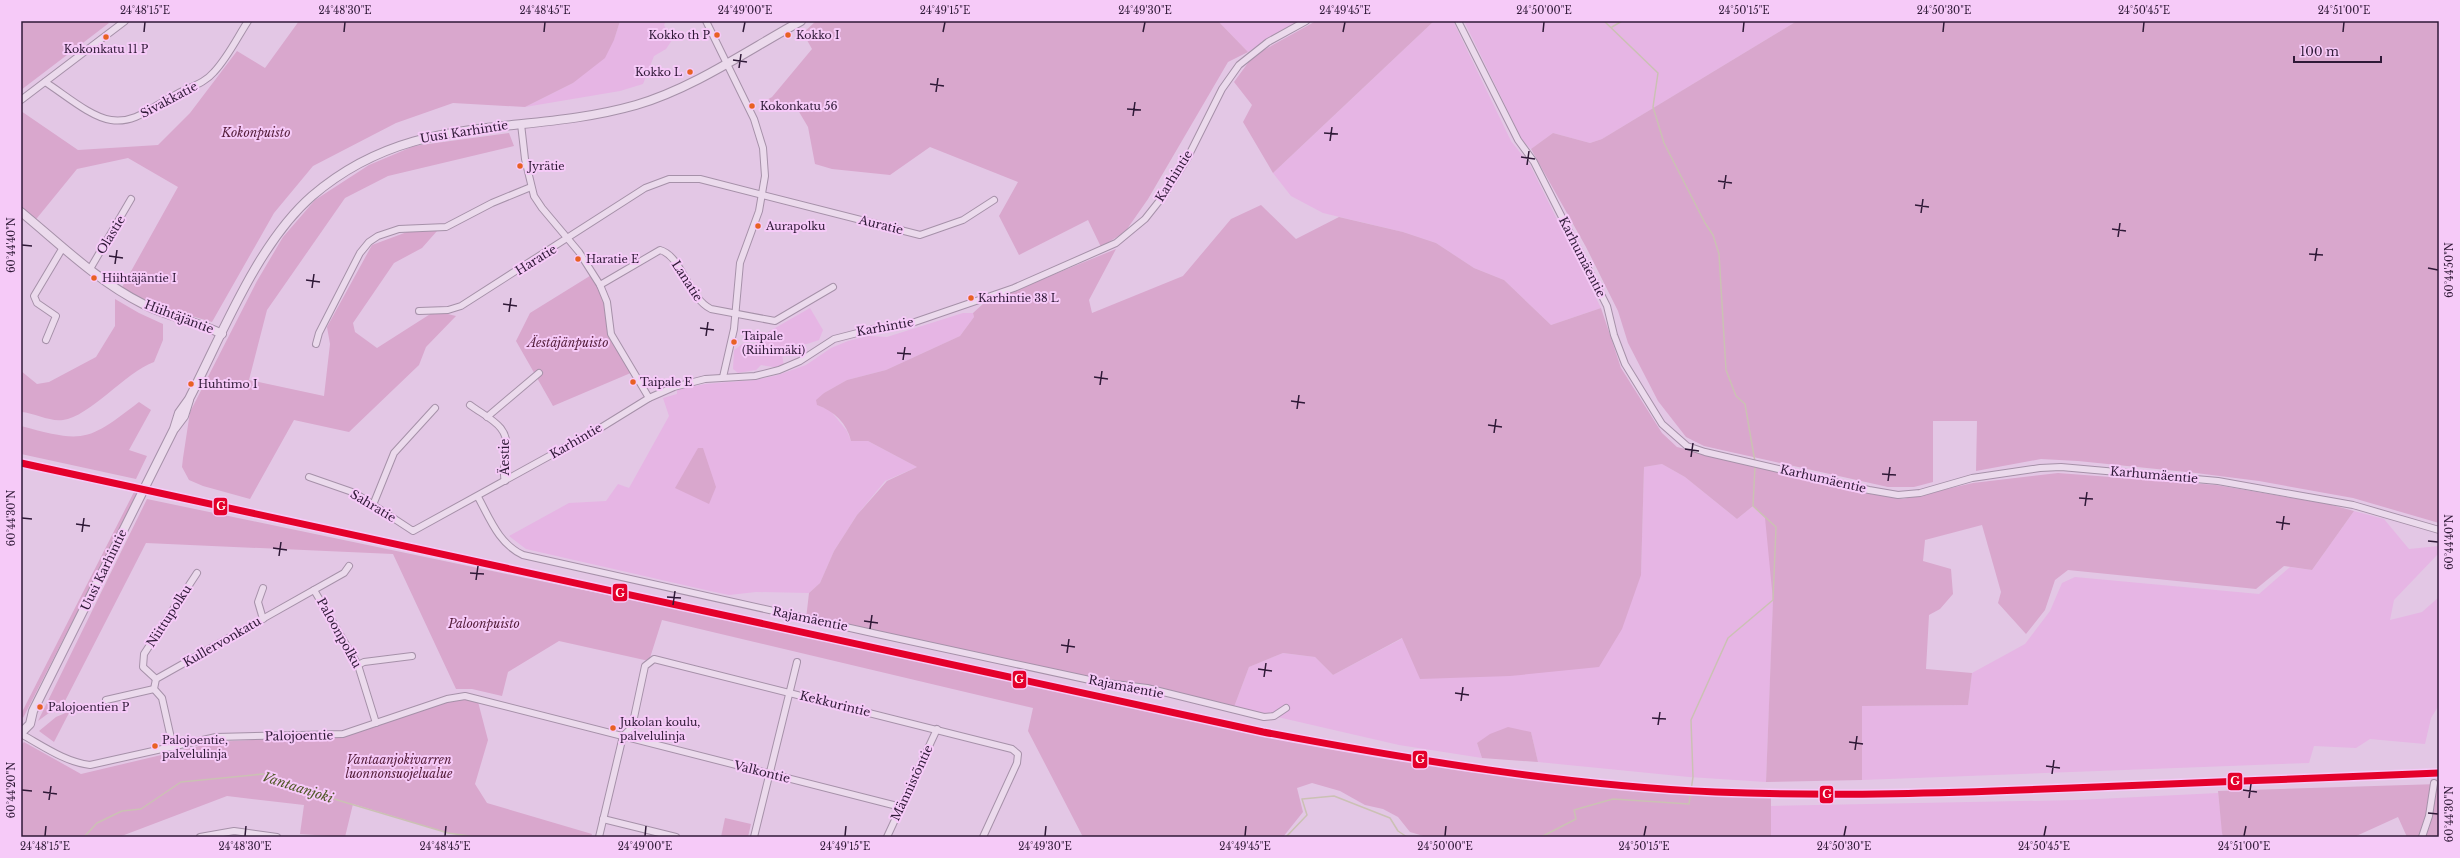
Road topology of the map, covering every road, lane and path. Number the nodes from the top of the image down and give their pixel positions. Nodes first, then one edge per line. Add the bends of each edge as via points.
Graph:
1 (124, 21) edge
2 (248, 21) edge
3 (706, 21) edge
4 (801, 21) edge
5 (1306, 21) edge
6 (1458, 21) edge
7 (727, 63) junction
8 (45, 82) junction
9 (21, 100) edge
10 (520, 124) junction
11 (531, 187) junction
12 (762, 194) junction
13 (131, 199) dead end
14 (994, 200) dead end
15 (21, 212) edge
16 (568, 239) junction
17 (62, 249) junction
18 (90, 270) junction
19 (600, 285) junction
20 (833, 287) dead end
21 (419, 311) dead end
22 (735, 314) junction
23 (222, 334) junction
24 (46, 340) dead end
25 (316, 344) dead end
26 (539, 373) dead end
27 (723, 377) junction
28 (649, 398) junction
29 (470, 404) dead end
30 (434, 408) dead end
31 (487, 417) junction
32 (309, 477) dead end
33 (505, 481) junction
34 (478, 497) junction
35 (373, 505) junction
36 (2439, 530) edge
37 (413, 531) joint
38 (349, 566) dead end
39 (197, 573) dead end
40 (263, 588) dead end
41 (314, 590) junction
42 (263, 619) junction
43 (412, 656) dead end
44 (797, 662) dead end
45 (358, 665) junction
46 (156, 679) junction
47 (154, 689) junction
48 (789, 692) junction
49 (106, 700) dead end
50 (1286, 708) dead end
51 (376, 723) junction
52 (937, 729) junction
53 (21, 733) edge
54 (623, 736) junction
55 (173, 746) junction
56 (769, 774) junction
57 (2434, 783) dead end
58 (901, 807) junction
59 (603, 819) junction
60 (200, 837) edge
61 (277, 837) edge
62 (599, 837) edge
63 (676, 837) edge
64 (754, 837) edge
65 (887, 837) edge
66 (983, 837) edge
67 (2422, 837) edge

1 - 8 street
2 - 8 street, Sivakkatie via 221,65 208,78 128,120 110,120 96,115
3 - 7 street
4 - 7 street, Uusi Karhintie
5 - 27 street, Karhintie via 1268,42 1239,65 1222,89 1187,159 1164,195 1145,219 1116,244 1014,288 909,324 873,329 834,339 800,361 779,370 755,376
6 - 36 street, Karhumäentie via 1518,140 1534,162 1607,306 1614,335 1626,364 1662,424 1687,446 1898,495 1920,493 1972,478 2061,467 2218,481 2353,504
7 - 10 street, Uusi Karhintie via 673,91 636,105 578,117
7 - 12 street via 754,119 763,148 765,176
8 - 9 street
10 - 11 street
10 - 23 street, Uusi Karhintie via 462,130 410,142 368,159 334,180 311,197 277,236
11 - 16 street via 542,208
11 - 25 street via 446,226 399,229 368,242 319,333
12 - 14 street, Auratie via 920,235 963,220
12 - 16 street, Haratie via 689,177 669,179 645,188
12 - 22 street via 759,211 740,263
13 - 18 street, Olastie
15 - 17 street, Hiihtäjäntie
16 - 19 street
16 - 21 street, Haratie via 461,306 448,310
17 - 18 street, Hiihtäjäntie
17 - 24 street via 34,296 37,303 56,316
18 - 23 street, Hiihtäjäntie via 142,303
19 - 22 street, Lanatie via 660,250 670,255 702,305
19 - 28 street via 607,302 611,334
20 - 22 street via 775,321
22 - 27 street
23 - 53 street, Uusi Karhintie via 189,399 184,416 174,429 33,711 24,722
26 - 31 street
27 - 28 street, Karhintie via 689,382
28 - 33 street, Karhintie
29 - 31 street, Äestie
30 - 35 street via 394,453
31 - 33 street, Äestie via 500,426 506,435 508,445 503,474
32 - 35 street, Sahratie via 356,493
33 - 34 street, Karhintie
34 - 37 street, Karhintie
34 - 50 street, Rajamäentie via 500,538 511,550 523,555 1099,682 1147,688 1264,717 1274,716
35 - 37 street, Sahratie
38 - 41 street, Kullervonkatu via 344,573
39 - 46 street, Niittupolku via 144,654 143,667
40 - 42 street via 258,602
41 - 42 street, Kullervonkatu
41 - 45 street, Paloonpolku
42 - 46 street, Kullervonkatu
43 - 45 street
44 - 48 street
45 - 51 street, Paloonpolku
46 - 47 street
47 - 49 street
47 - 55 street via 162,698
48 - 52 street, Kekkurintie
48 - 54 street, Kekkurintie via 659,660 649,661 645,666 632,726
48 - 56 street
51 - 54 street, Palojoentie via 447,699 465,696
51 - 55 street, Palojoentie via 335,735 216,737
52 - 58 street, Männistöntie
52 - 66 street, Kekkurintie via 1007,747 1018,754 1018,763
53 - 55 street, Palojoentie via 62,756 80,764 90,765
54 - 56 street, Valkontie
54 - 59 street
56 - 58 street, Valkontie
56 - 64 street
57 - 67 street via 2429,816
58 - 65 street, Männistöntie
59 - 62 street
59 - 63 street
60 - 61 street via 234,831

